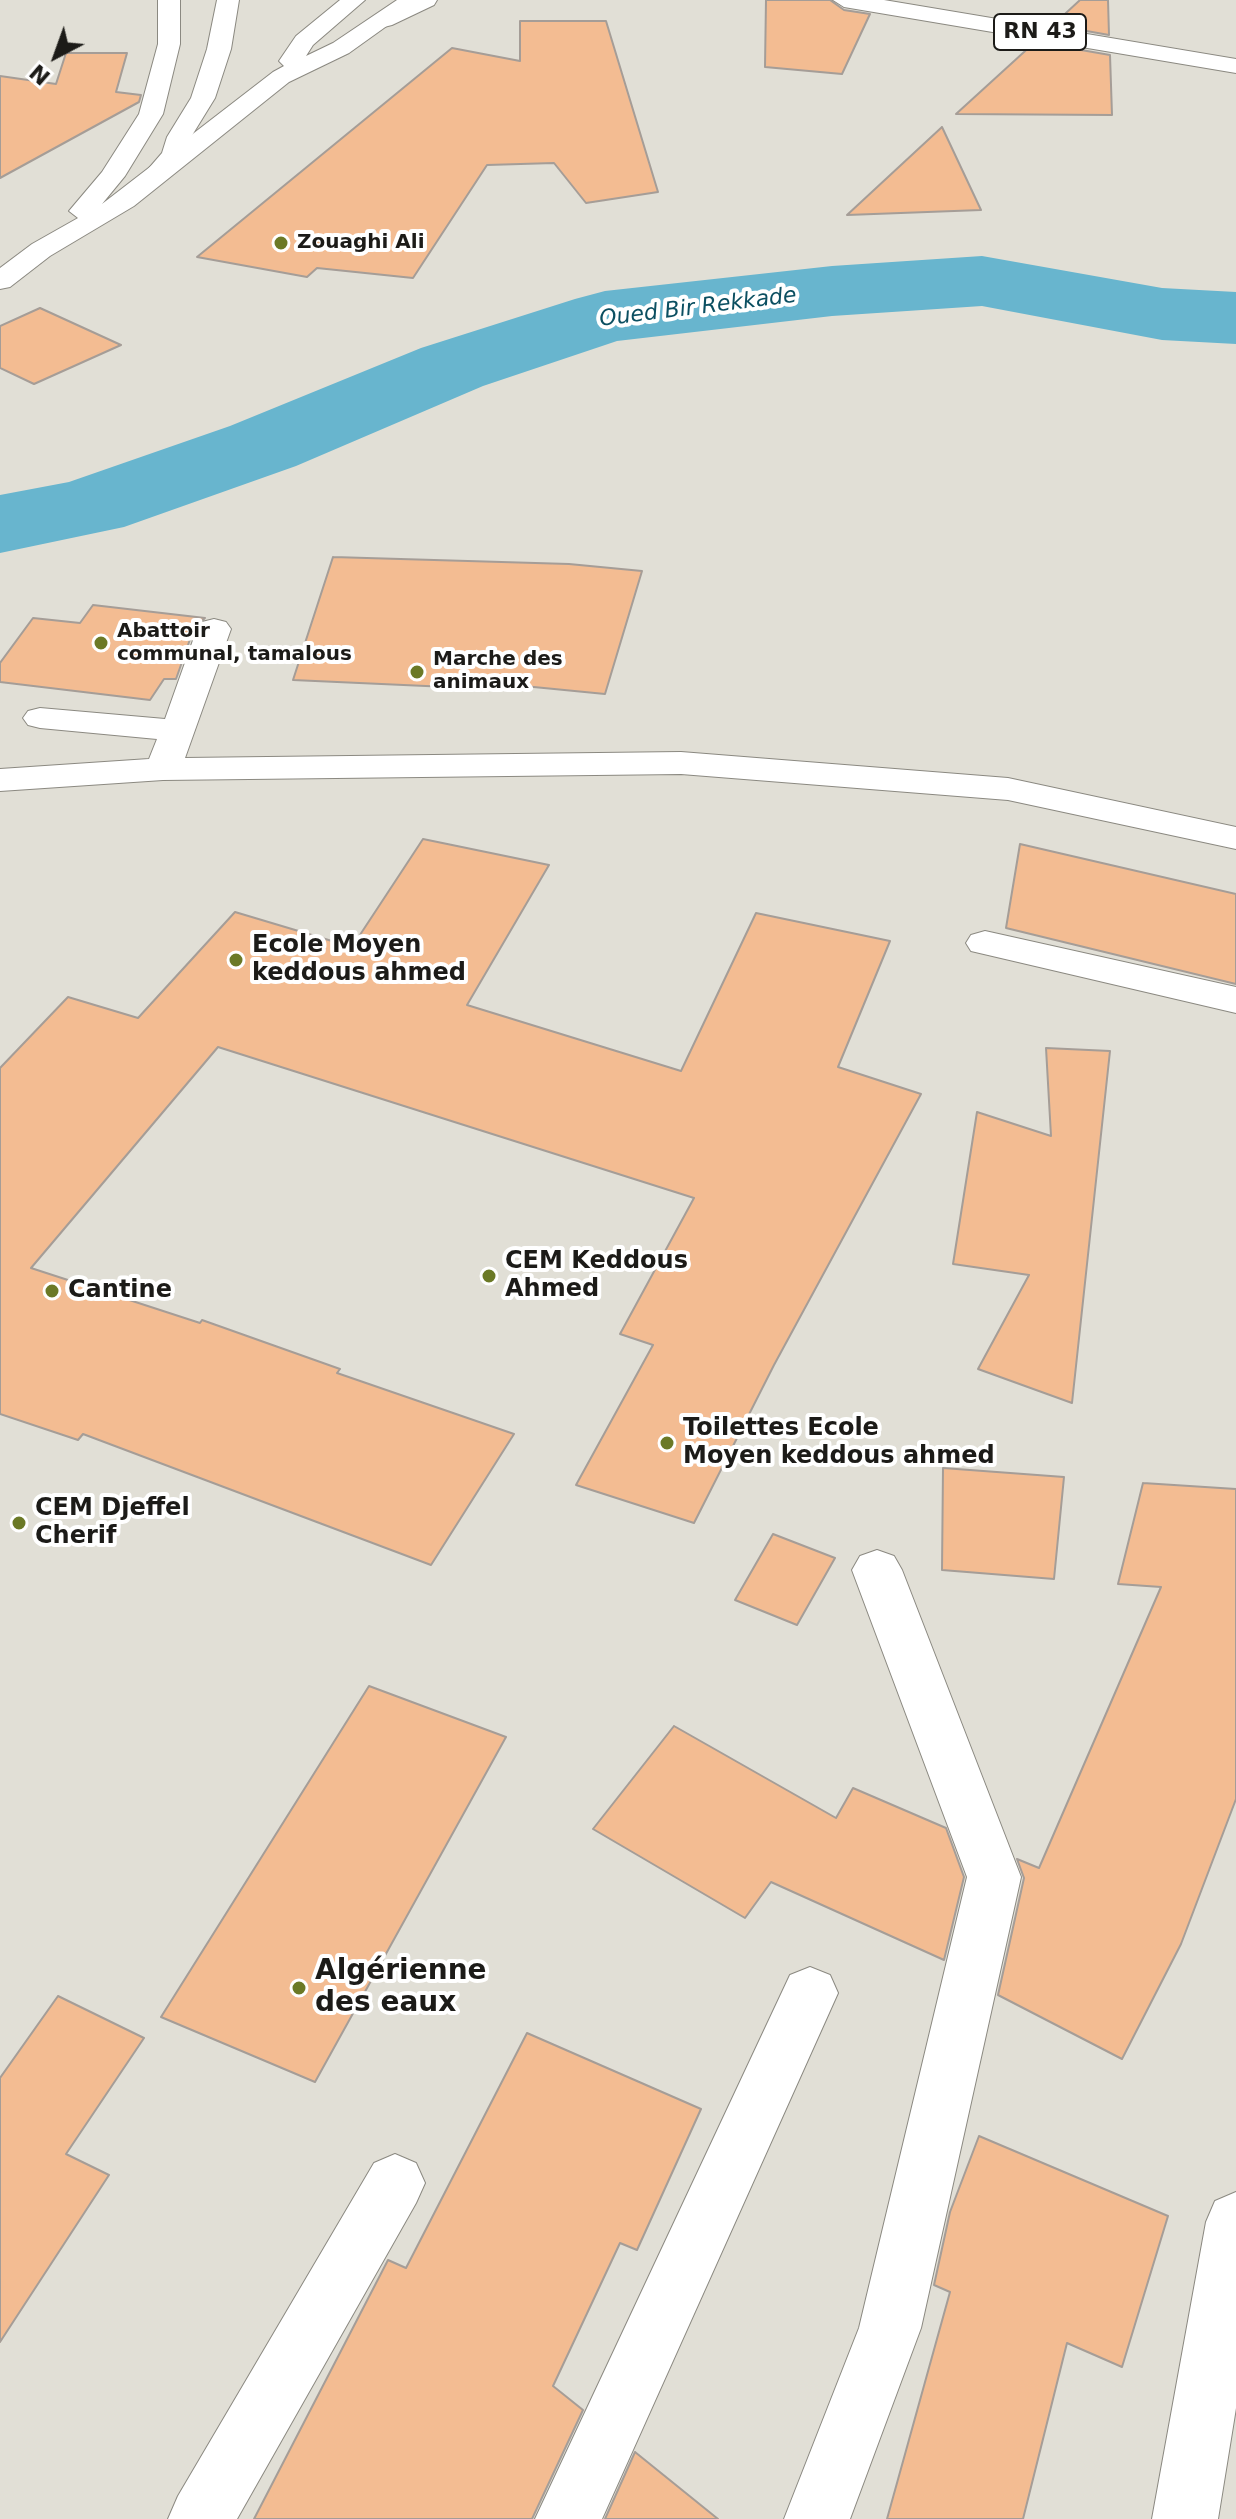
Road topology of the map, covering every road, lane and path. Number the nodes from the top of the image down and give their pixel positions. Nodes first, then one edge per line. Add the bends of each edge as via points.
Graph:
1 (169, 0) edge
2 (228, 0) edge
3 (354, 0) edge
4 (412, 0) edge
5 (426, 0) edge
6 (844, 0) edge
7 (883, 3) edge
8 (384, 20) junction
9 (1236, 66) edge
10 (281, 77) junction
11 (156, 175) junction
12 (47, 247) junction
13 (0, 268) edge
14 (0, 281) edge
15 (214, 629) dead end
16 (40, 718) dead end
17 (178, 731) junction
18 (163, 769) junction
19 (0, 780) edge
20 (1236, 838) edge
21 (985, 943) dead end
22 (1236, 1000) edge
23 (877, 1570) dead end
24 (810, 1993) dead end
25 (395, 2183) dead end
26 (1236, 2222) edge
27 (201, 2519) edge
28 (568, 2519) edge
29 (817, 2519) edge
30 (1185, 2519) edge

1 - 12 street via 169,44 151,114 112,176
2 - 11 street via 203,98 174,155
3 - 10 street via 304,41
4 - 8 street
5 - 8 street
6 - 7 street, RN 43
7 - 9 street, RN 43
8 - 10 street
10 - 11 street
11 - 12 street via 125,201
12 - 13 street
12 - 14 street
15 - 17 street
16 - 17 street
17 - 18 street
18 - 19 street
18 - 20 street via 681,763 1008,789
21 - 22 street
23 - 29 street via 994,1877 890,2328
24 - 28 street
25 - 27 street
26 - 30 street

